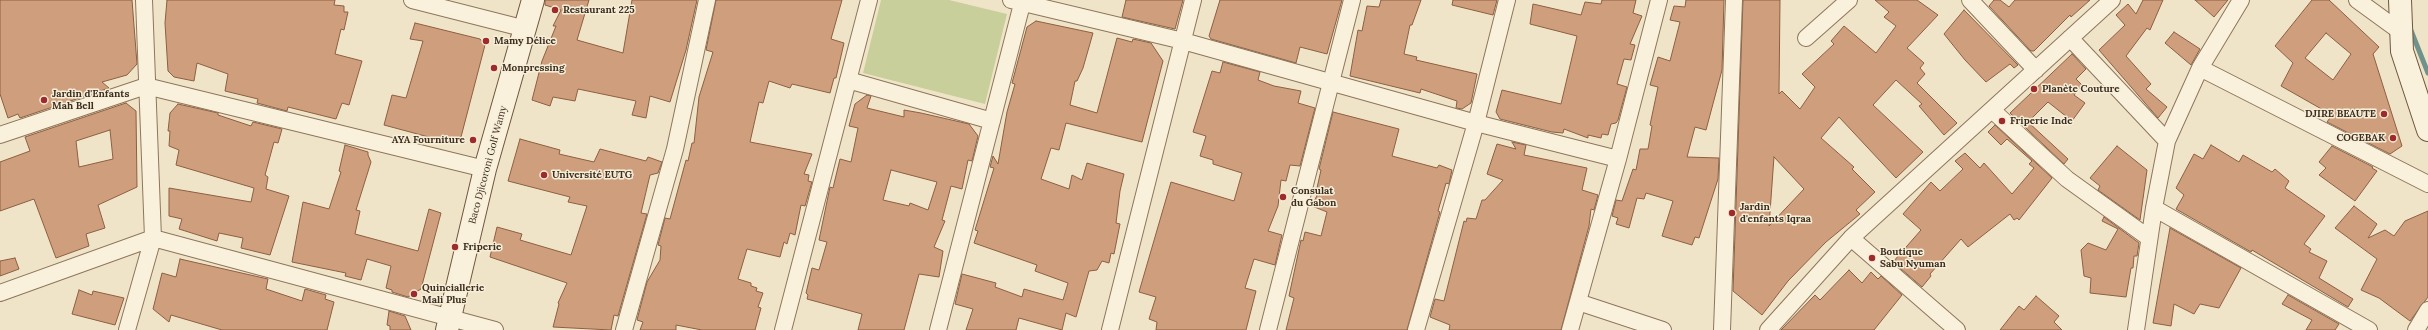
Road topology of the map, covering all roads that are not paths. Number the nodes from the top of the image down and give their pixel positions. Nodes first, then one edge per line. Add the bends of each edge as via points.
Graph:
1 (144, 0) edge
2 (412, 0) edge
3 (533, 0) edge
4 (707, 0) edge
5 (869, 0) edge
6 (1193, 0) edge
7 (1352, 0) edge
8 (1507, 0) edge
9 (1659, 0) edge
10 (1734, 0) edge
11 (1830, 0) edge
12 (1849, 0) edge
13 (1970, 0) edge
14 (2112, 0) edge
15 (2241, 0) edge
16 (2357, 0) edge
17 (2400, 0) edge
18 (1019, 1) edge
19 (1831, 16) junction
20 (526, 29) junction
21 (2401, 32) junction
22 (1806, 38) dead end
23 (2070, 38) junction
24 (1183, 41) junction
25 (2200, 68) junction
26 (2036, 70) junction
27 (848, 80) junction
28 (1332, 81) junction
29 (146, 86) junction
30 (1992, 110) junction
31 (992, 121) junction
32 (1476, 123) junction
33 (2428, 130) edge
34 (0, 135) edge
35 (2167, 141) junction
36 (1618, 159) junction
37 (485, 169) junction
38 (2428, 184) edge
39 (2154, 208) junction
40 (153, 238) junction
41 (1851, 238) junction
42 (2150, 238) junction
43 (0, 293) edge
44 (1578, 302) junction
45 (2428, 310) edge
46 (448, 324) edge
47 (127, 330) edge
48 (495, 330) edge
49 (624, 330) edge
50 (783, 330) edge
51 (938, 330) edge
52 (1110, 330) edge
53 (1268, 330) edge
54 (1416, 330) edge
55 (1570, 330) edge
56 (1663, 330) edge
57 (1722, 330) edge
58 (1768, 330) edge
59 (1957, 330) edge
60 (2136, 330) edge
61 (2369, 330) edge
62 (2416, 330) edge

1 - 29 street
2 - 20 street
3 - 20 street, Baco Djicoroni Golf Wamy
4 - 49 street via 675,149
5 - 27 street
6 - 24 street
7 - 28 street
8 - 32 street
9 - 36 street
10 - 57 street
11 - 19 street
12 - 19 street
13 - 26 street
14 - 23 street
15 - 25 street
16 - 21 street
17 - 21 street
18 - 24 street
18 - 31 street
19 - 22 street
20 - 37 street, Baco Djicoroni Golf Wamy
21 - 33 street via 2402,51
23 - 26 street
23 - 35 street
24 - 28 street
24 - 52 street
25 - 35 street
25 - 38 street
26 - 30 street
27 - 31 street
27 - 50 street
28 - 32 street
28 - 53 street
29 - 34 street
29 - 37 street
29 - 40 street
30 - 41 street
30 - 42 street via 2067,179
31 - 51 street
32 - 36 street
32 - 54 street
35 - 39 street
36 - 44 street
37 - 46 street, Baco Djicoroni Golf Wamy
39 - 42 street
39 - 61 street
40 - 43 street
40 - 46 street
40 - 47 street
41 - 58 street
41 - 59 street
42 - 60 street
44 - 55 street
44 - 56 street
45 - 62 street
46 - 48 street

